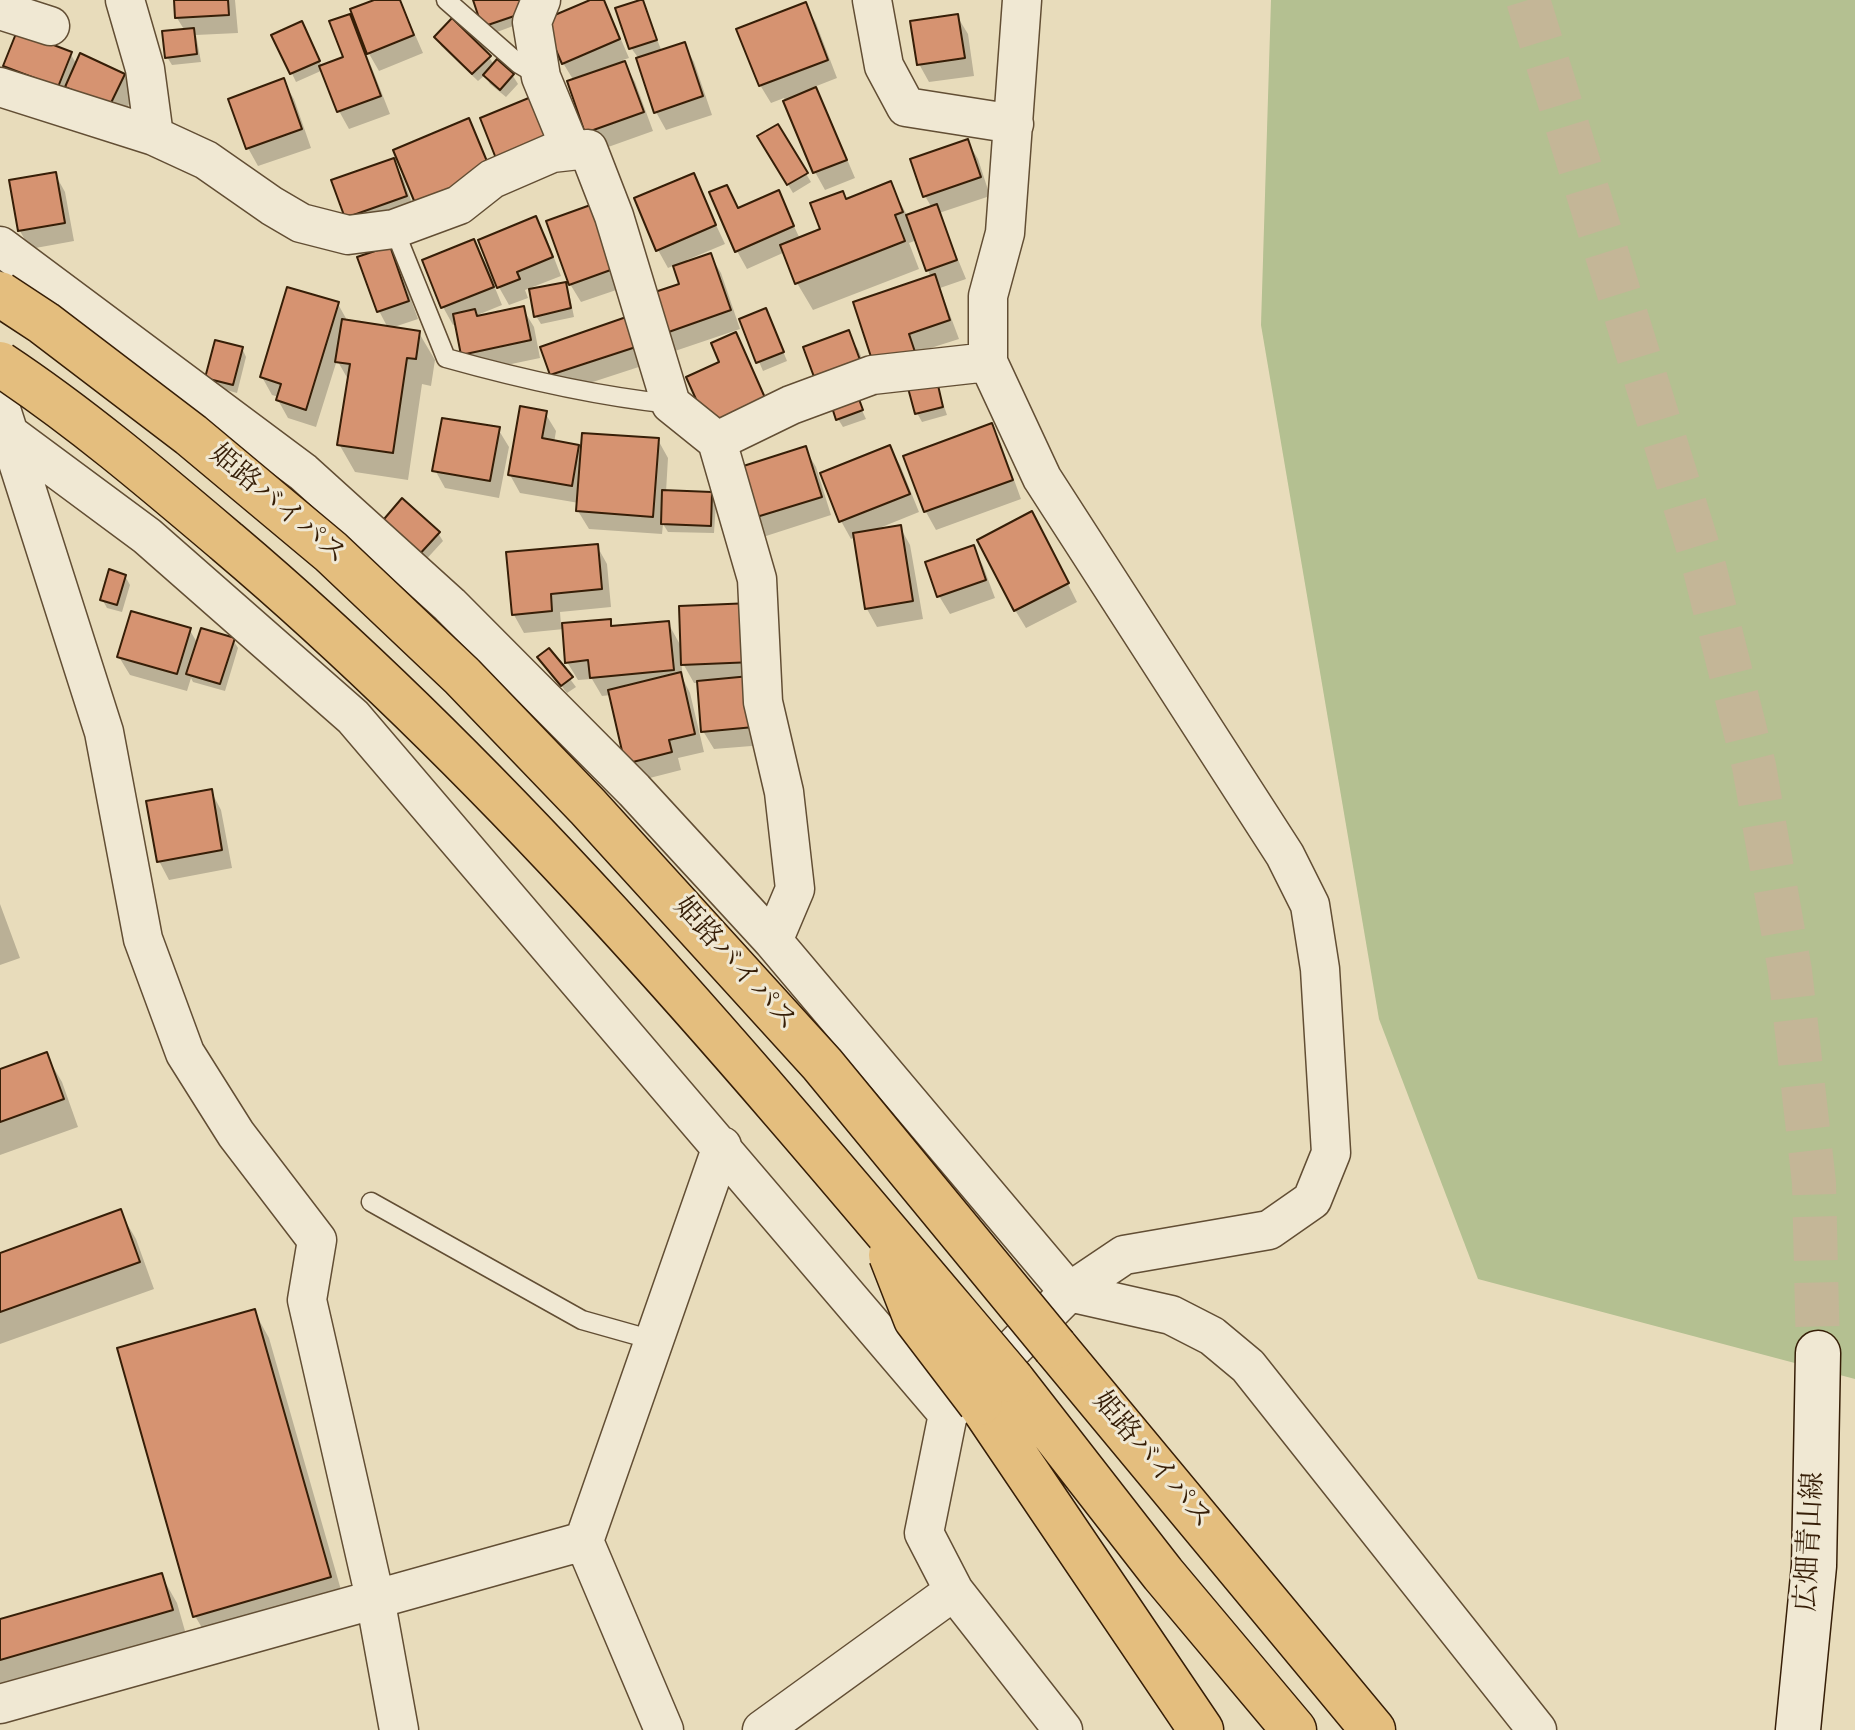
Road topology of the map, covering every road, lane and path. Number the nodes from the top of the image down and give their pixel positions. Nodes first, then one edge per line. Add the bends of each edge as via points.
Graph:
1 (125, 0) edge
2 (446, 0) edge
3 (541, 0) edge
4 (872, 0) edge
5 (1022, 0) edge
6 (0, 10) edge
7 (50, 26) dead end
8 (541, 77) junction
9 (0, 87) edge
10 (1014, 124) junction
11 (154, 136) junction
12 (571, 150) junction
13 (394, 229) junction
14 (0, 246) edge
15 (0, 294) edge
16 (988, 362) junction
17 (0, 364) edge
18 (671, 404) junction
19 (3, 422) edge
20 (717, 441) junction
21 (773, 941) junction
22 (722, 1146) junction
23 (371, 1202) dead end
24 (1069, 1292) junction
25 (653, 1340) junction
26 (1818, 1353) tunnel mouth
27 (980, 1399) junction
28 (584, 1541) junction
29 (954, 1591) junction
30 (375, 1598) junction
31 (0, 1704) edge
32 (399, 1730) edge
33 (664, 1730) edge
34 (762, 1730) edge
35 (1063, 1730) edge
36 (1201, 1730) edge
37 (1294, 1730) edge
38 (1373, 1730) edge
39 (1537, 1730) edge
40 (1798, 1730) edge

1 - 11 street via 145,69
2 - 8 lane
3 - 8 street via 532,22
4 - 10 street via 884,66 906,107
5 - 10 street
6 - 7 street
8 - 12 street
9 - 11 street
10 - 16 street via 1005,233 988,296
11 - 13 street via 206,160 301,223 348,235
12 - 13 street via 492,179 459,205
12 - 18 street via 588,149
13 - 18 lane via 446,358 531,382
14 - 21 street via 314,482 472,626
15 - 38 highway, 姫路バイパス, bridge via 191,435 331,552 462,676 588,807 822,1064
16 - 20 street via 872,375 791,405
16 - 24 street via 1042,478 1285,855 1310,905 1320,969 1331,1153 1312,1200 1269,1230 1124,1255
17 - 27 highway, 姫路バイパス, bridge via 153,479 291,596 421,717 559,859 878,1221
18 - 20 street
19 - 22 street via 147,536 353,717
19 - 30 street via 104,732 143,939 185,1053 236,1134 317,1240 307,1300
20 - 21 street via 757,579 763,702 784,792 795,889
21 - 24 street
22 - 25 street
22 - 27 street
23 - 25 lane via 582,1320
24 - 27 street
24 - 39 street via 1171,1315 1212,1336 1248,1366
25 - 28 street
26 - 40 main road, 広畑青山線 via 1814,1566
27 - 29 street via 924,1533
27 - 36 highway
27 - 37 highway, 姫路バイパス via 1163,1574
28 - 30 street
28 - 33 street
29 - 34 street
29 - 35 street
30 - 31 street
30 - 32 street

